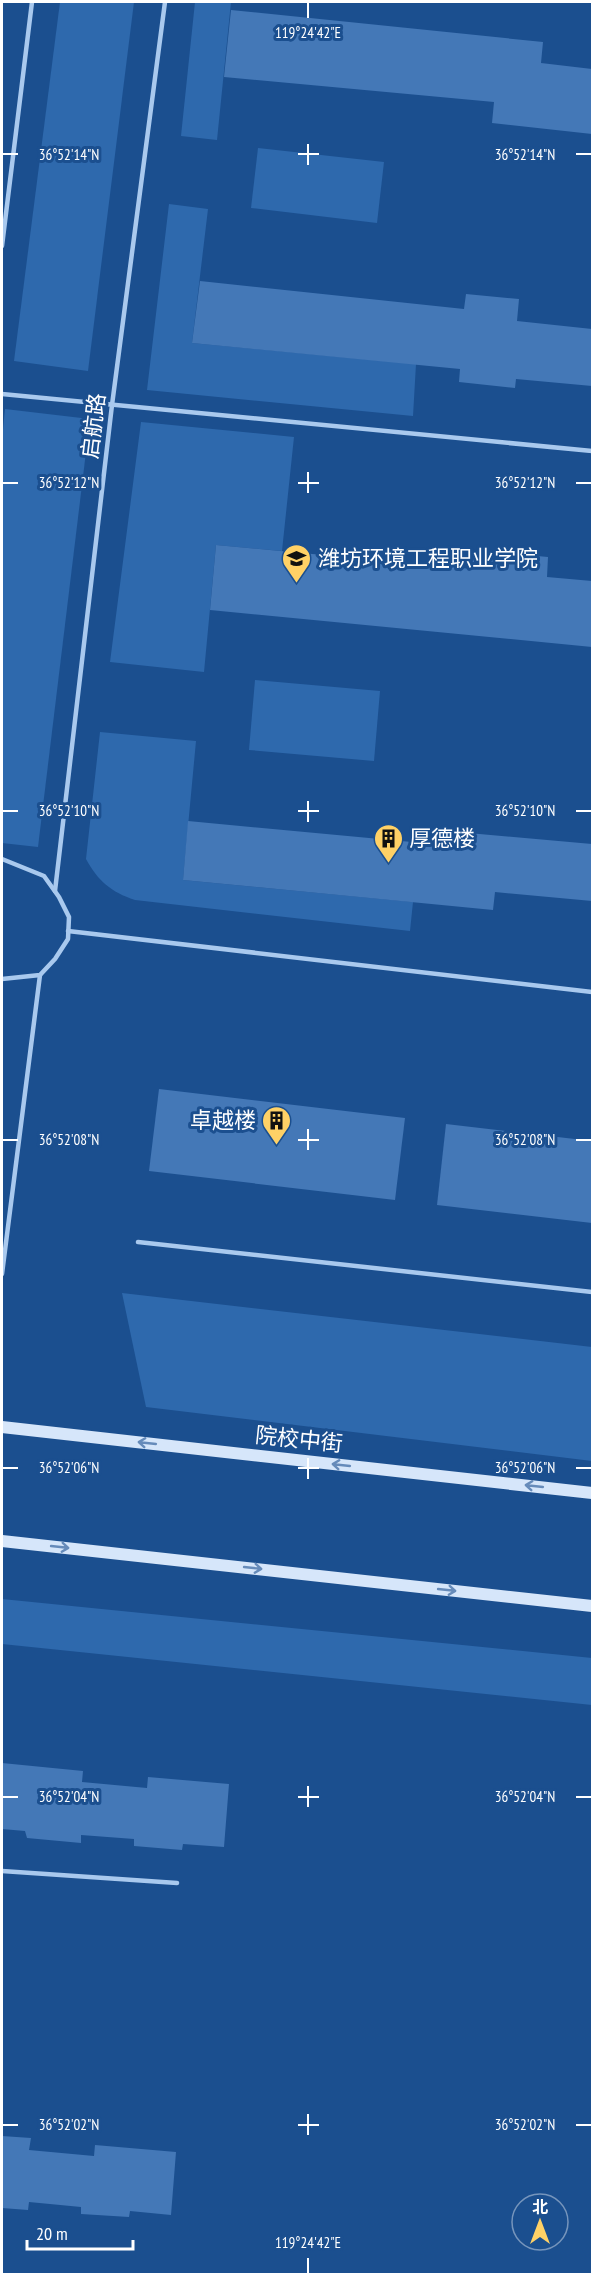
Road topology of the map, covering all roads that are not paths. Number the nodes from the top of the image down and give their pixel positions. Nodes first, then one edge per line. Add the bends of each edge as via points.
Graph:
1 (32, 2) edge
2 (165, 2) edge
3 (2, 246) edge
4 (2, 394) edge
5 (112, 405) junction
6 (592, 451) edge
7 (2, 860) edge
8 (55, 891) junction
9 (68, 931) junction
10 (40, 975) junction
11 (2, 979) edge
12 (592, 992) edge
13 (138, 1242) dead end
14 (2, 1274) edge
15 (592, 1292) edge
16 (2, 1427) edge
17 (592, 1493) edge
18 (2, 1541) edge
19 (592, 1606) edge
20 (2, 1871) edge
21 (177, 1883) dead end

1 - 3 lane
2 - 5 lane, 启航路
4 - 5 lane
5 - 6 lane
5 - 8 lane, 启航路
7 - 8 lane via 44,876
8 - 9 lane via 69,917
9 - 10 lane via 68,939
9 - 12 lane
10 - 11 lane
10 - 14 lane
13 - 15 lane
17 -> 16 main road, 院校中街
18 -> 19 main road
20 - 21 lane

